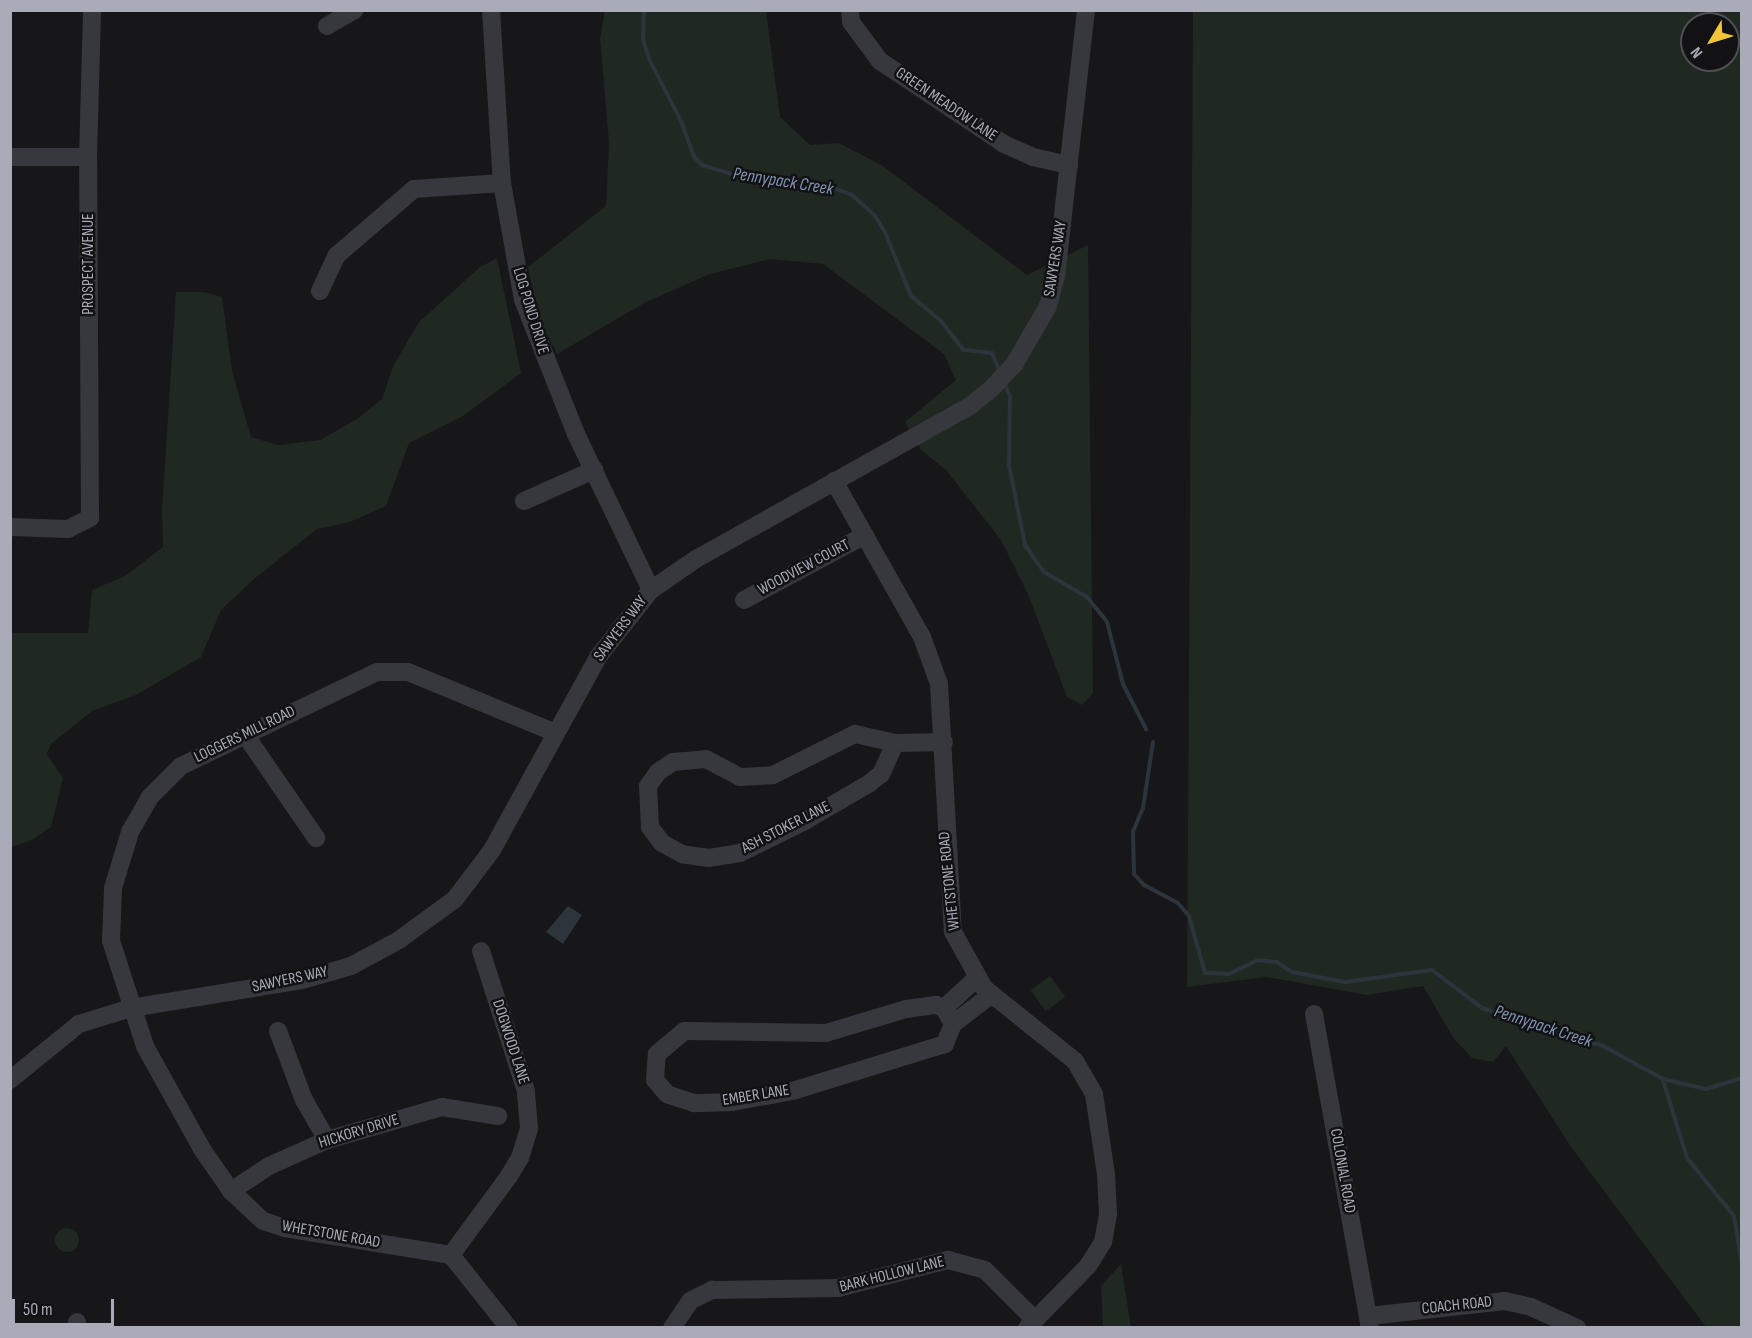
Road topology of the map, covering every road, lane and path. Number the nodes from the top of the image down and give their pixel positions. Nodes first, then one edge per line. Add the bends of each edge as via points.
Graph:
1 (92, 10) edge
2 (355, 10) edge
3 (491, 10) edge
4 (850, 10) edge
5 (1086, 10) edge
6 (327, 26) dead end
7 (10, 157) edge
8 (88, 157) junction
9 (1069, 165) junction
10 (502, 183) junction
11 (320, 291) dead end
12 (594, 470) junction
13 (834, 481) junction
14 (524, 501) dead end
15 (10, 527) edge
16 (865, 536) junction
17 (651, 590) junction
18 (744, 600) dead end
19 (556, 733) junction
20 (246, 736) junction
21 (944, 741) junction
22 (895, 743) junction
23 (316, 838) dead end
24 (481, 951) dead end
25 (978, 976) junction
26 (992, 994) junction
27 (131, 1008) junction
28 (1314, 1014) dead end
29 (949, 1016) junction
30 (278, 1031) dead end
31 (10, 1080) edge
32 (498, 1116) dead end
33 (327, 1140) junction
34 (231, 1191) junction
35 (451, 1255) junction
36 (1370, 1322) edge
37 (1031, 1324) edge
38 (509, 1328) edge
39 (672, 1328) edge
40 (1577, 1328) edge

1 - 8 street, PROSPECT AVENUE
2 - 6 street
3 - 10 street, LOG POND DRIVE
4 - 9 street, GREEN MEADOW LANE via 852,22 880,61 1004,144 1033,157
5 - 9 street, SAWYERS WAY
7 - 8 street
8 - 15 street, PROSPECT AVENUE via 90,518 68,529
9 - 13 street, SAWYERS WAY via 1056,277 1048,306 1015,363 970,406
10 - 11 street via 441,184 414,189 336,256
10 - 12 street, LOG POND DRIVE via 523,300 536,340
12 - 14 street
12 - 17 street, LOG POND DRIVE
13 - 16 street, WHETSTONE ROAD
13 - 17 street, SAWYERS WAY via 696,558
16 - 18 street, WOODVIEW COURT
16 - 21 street, WHETSTONE ROAD via 922,638 939,684
17 - 19 street, SAWYERS WAY via 598,657
19 - 20 street, LOGGERS MILL ROAD via 408,672 377,672
19 - 27 street, SAWYERS WAY via 480,866 455,899 399,940 351,966 302,980
20 - 23 street
20 - 27 street, LOGGERS MILL ROAD via 181,766 150,797 130,832 112,888 111,940
21 - 22 street, ASH STOKER LANE
21 - 25 street, WHETSTONE ROAD via 945,827 953,880 953,932
22 - 22 street, ASH STOKER LANE via 880,736 855,734 773,775 740,777 705,759 673,762 658,772 648,786 650,827 662,843 682,854 709,858 740,853 870,783 881,774
24 - 35 street, DOGWOOD LANE via 526,1091 529,1128 520,1158 509,1176
25 - 26 street, WHETSTONE ROAD
25 - 29 street, EMBER LANE
26 - 29 street, EMBER LANE
26 - 37 street, WHETSTONE ROAD via 1075,1061 1087,1076 1094,1094 1106,1174 1108,1214 1103,1242 1088,1266
27 - 31 street, SAWYERS WAY via 79,1024
27 - 34 street, WHETSTONE ROAD via 145,1046 202,1149
28 - 36 street, COLONIAL ROAD
29 - 29 street, EMBER LANE via 936,1005 906,1009 826,1033 684,1031 657,1054 655,1080 667,1094 694,1103 772,1095 945,1044
30 - 33 street via 304,1100
32 - 33 street, HICKORY DRIVE via 442,1107
33 - 34 street, HICKORY DRIVE via 269,1166
34 - 35 street, WHETSTONE ROAD via 263,1221
35 - 38 street
36 - 40 street, COACH ROAD via 1505,1301 1539,1310
37 - 39 street, BARK HOLLOW LANE via 986,1270 948,1260 838,1288 712,1290 690,1301

